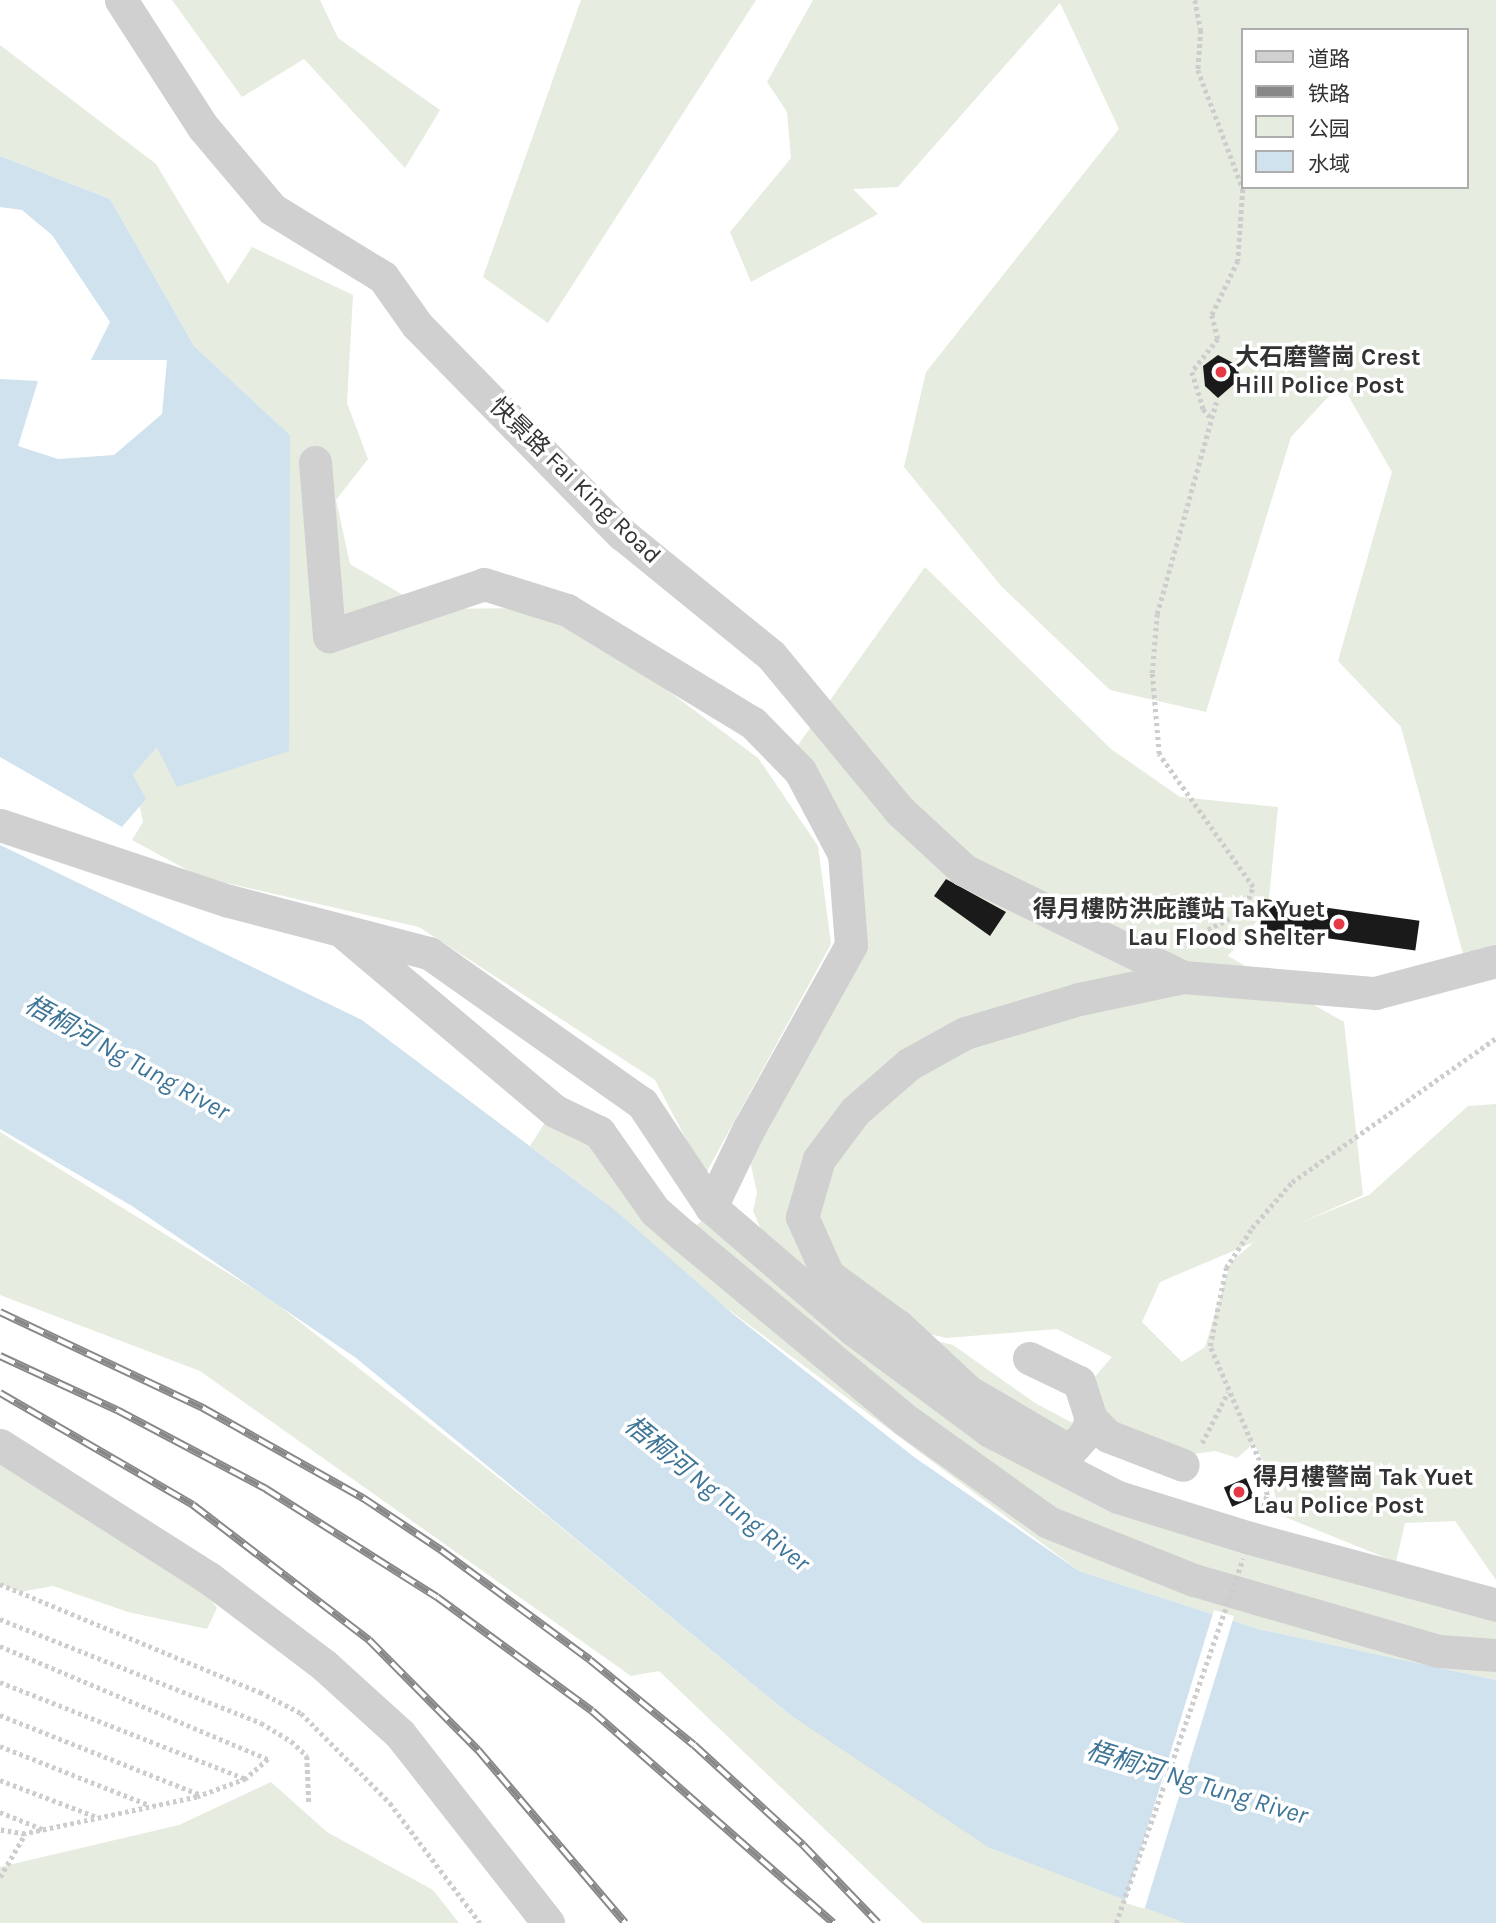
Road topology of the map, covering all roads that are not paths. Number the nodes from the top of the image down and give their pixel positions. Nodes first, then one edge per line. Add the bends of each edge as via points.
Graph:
1 (121, 0) edge
2 (315, 462) dead end
3 (0, 825) edge
4 (339, 929) junction
5 (1496, 961) edge
6 (1183, 977) junction
7 (711, 1207) junction
8 (1030, 1358) dead end
9 (1091, 1419) junction
10 (0, 1445) edge
11 (1070, 1451) junction
12 (1183, 1465) road end
13 (1250, 1540) junction
14 (1496, 1605) edge
15 (1496, 1655) edge
16 (548, 1923) edge

1 - 6 street, 快景路 Fai King Road via 203,127 272,209 383,277 417,325 622,534 771,655 900,811 964,870
2 - 7 street via 329,636 484,584 567,610 754,723 800,771 844,854 851,945 749,1128
3 - 4 street via 229,901
4 - 7 street via 429,953 642,1103
4 - 15 street via 555,1111 599,1132 655,1211 684,1236 907,1421 1048,1522 1207,1584 1439,1651
5 - 6 street via 1375,993
6 - 11 street via 1079,999 965,1033 909,1064 855,1111 819,1159 802,1217 828,1275 898,1326 968,1391
7 - 13 street via 854,1330 990,1432 1118,1497
8 - 9 street via 1079,1382
9 - 11 street via 1086,1433
9 - 12 street via 1108,1436
10 - 16 street via 266,1617 324,1665 400,1734
11 - 13 street
13 - 14 street

